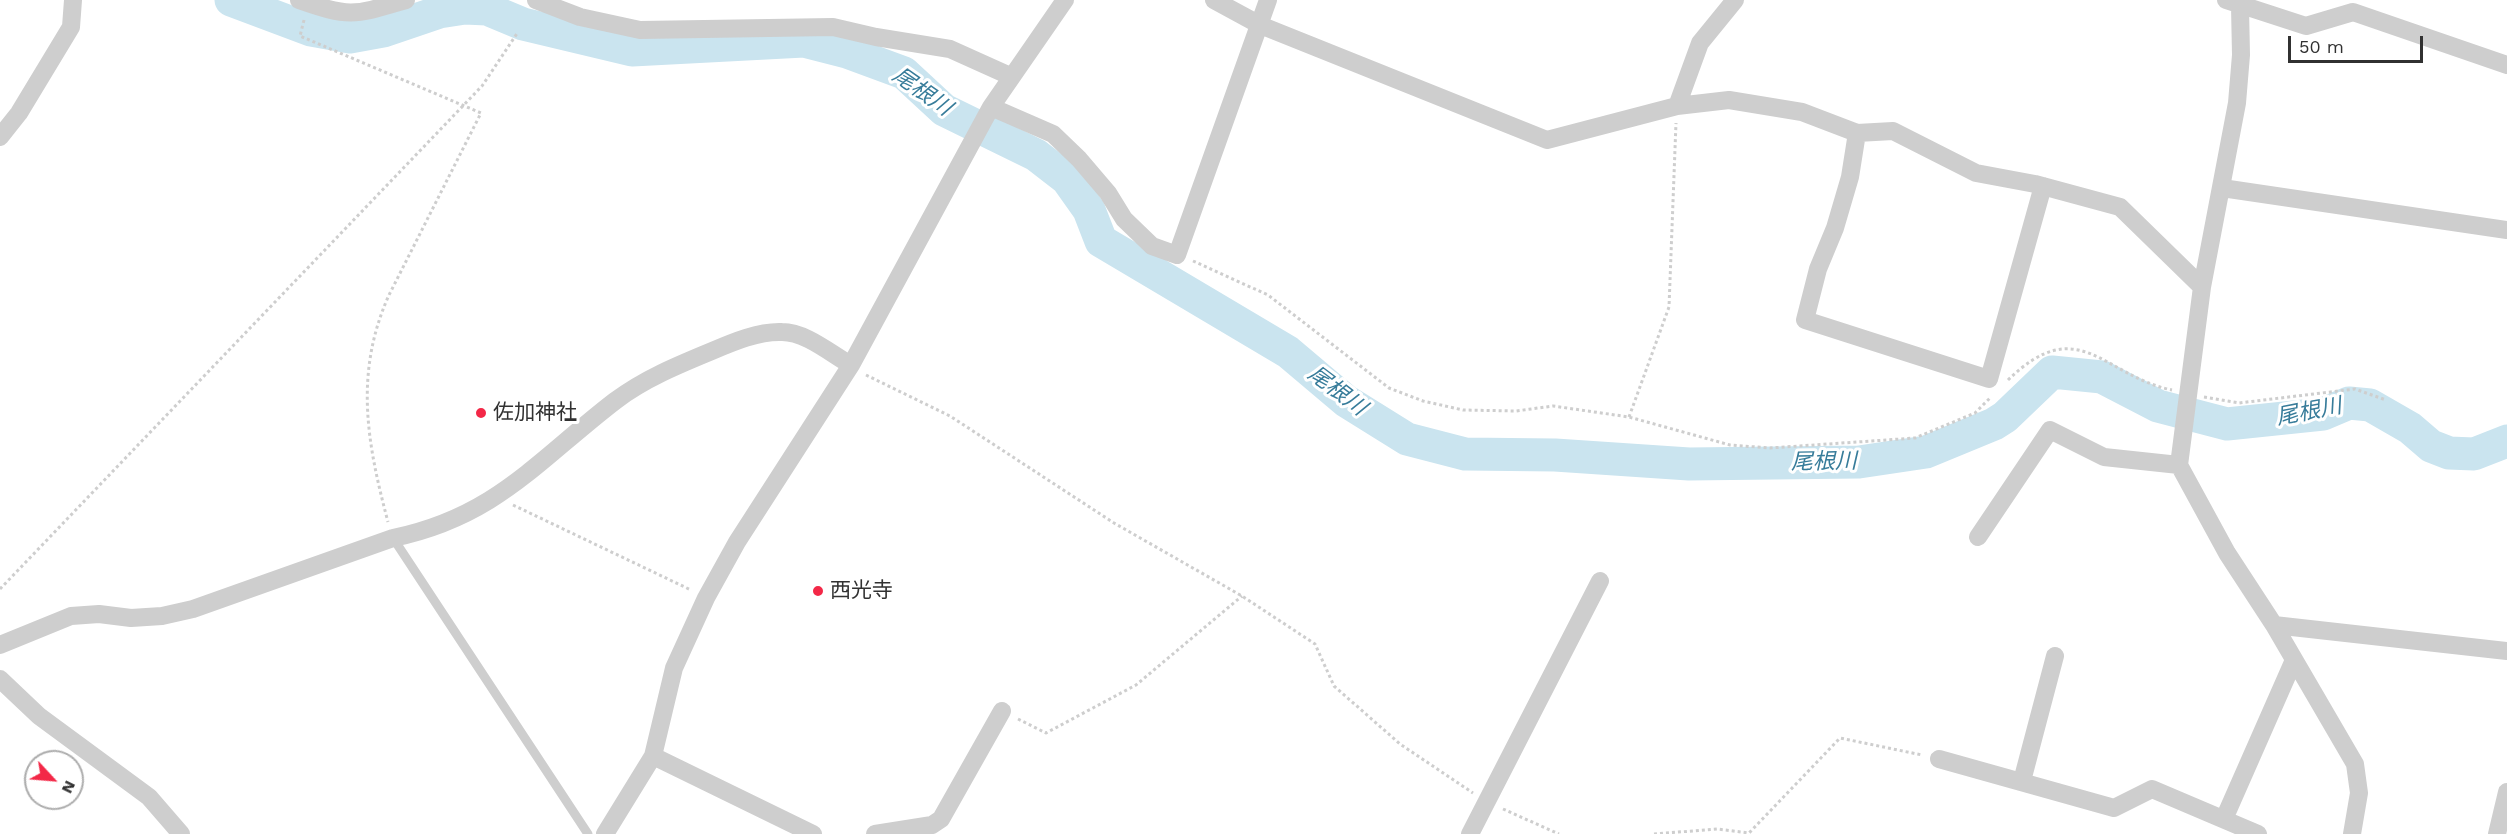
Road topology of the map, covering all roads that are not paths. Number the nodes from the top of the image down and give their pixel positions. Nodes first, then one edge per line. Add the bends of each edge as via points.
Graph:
1 (73, 0) edge
2 (405, 0) edge
3 (536, 0) edge
4 (1065, 0) edge
5 (1214, 0) edge
6 (1268, 0) edge
7 (1735, 0) edge
8 (304, 2) edge
9 (2233, 3) edge
10 (1260, 25) junction
11 (2507, 65) edge
12 (1010, 76) junction
13 (1677, 106) junction
14 (988, 113) junction
15 (1857, 133) junction
16 (0, 137) edge
17 (2043, 186) junction
18 (2222, 188) junction
19 (2507, 230) edge
20 (2202, 286) junction
21 (851, 365) junction
22 (2179, 465) junction
23 (1978, 537) dead end
24 (393, 538) junction
25 (1600, 581) dead end
26 (2274, 625) junction
27 (0, 645) edge
28 (2507, 651) edge
29 (2055, 656) dead end
30 (2294, 660) junction
31 (0, 679) edge
32 (1002, 711) road end
33 (653, 756) junction
34 (1939, 759) road end
35 (2022, 781) junction
36 (2507, 792) edge
37 (2224, 819) junction
38 (181, 834) edge
39 (588, 834) edge
40 (605, 834) edge
41 (813, 834) edge
42 (875, 834) edge
43 (1470, 834) edge
44 (2258, 834) edge
45 (2352, 834) edge
46 (2497, 834) edge

1 - 16 street via 71,27
2 - 8 street via 357,14 337,13
3 - 12 street via 580,17 640,30 834,27 950,49
4 - 12 street
5 - 10 street
6 - 10 street
7 - 13 street via 1700,43
9 - 11 street via 2306,26 2353,12
9 - 18 street via 2241,55
10 - 13 street via 1547,140
10 - 14 street via 1177,255 1152,246 1124,219 1108,193 1053,134
12 - 14 street
13 - 15 street via 1728,100 1802,112
14 - 21 street
15 - 17 street via 1893,130 1976,173
15 - 17 street via 1850,177 1805,320 1989,379
17 - 20 street via 2120,207
18 - 19 street
18 - 20 street
20 - 22 street
21 - 24 street via 803,337 783,331 731,343 668,369 616,400 479,509 425,531
21 - 33 street via 737,542 706,598 674,668
22 - 23 street via 2104,457 2050,430
22 - 26 street via 2227,553
24 - 27 street via 193,609 131,618 71,616
24 - 39 lane
25 - 43 street
26 - 28 street
26 - 30 street
29 - 35 street
30 - 37 street
30 - 45 street via 2355,764 2359,793
31 - 38 street via 39,716 150,796
32 - 42 street via 941,819 932,825
33 - 40 street
33 - 41 street
34 - 35 street
35 - 37 street via 2114,808 2152,789
36 - 46 street
37 - 44 street

